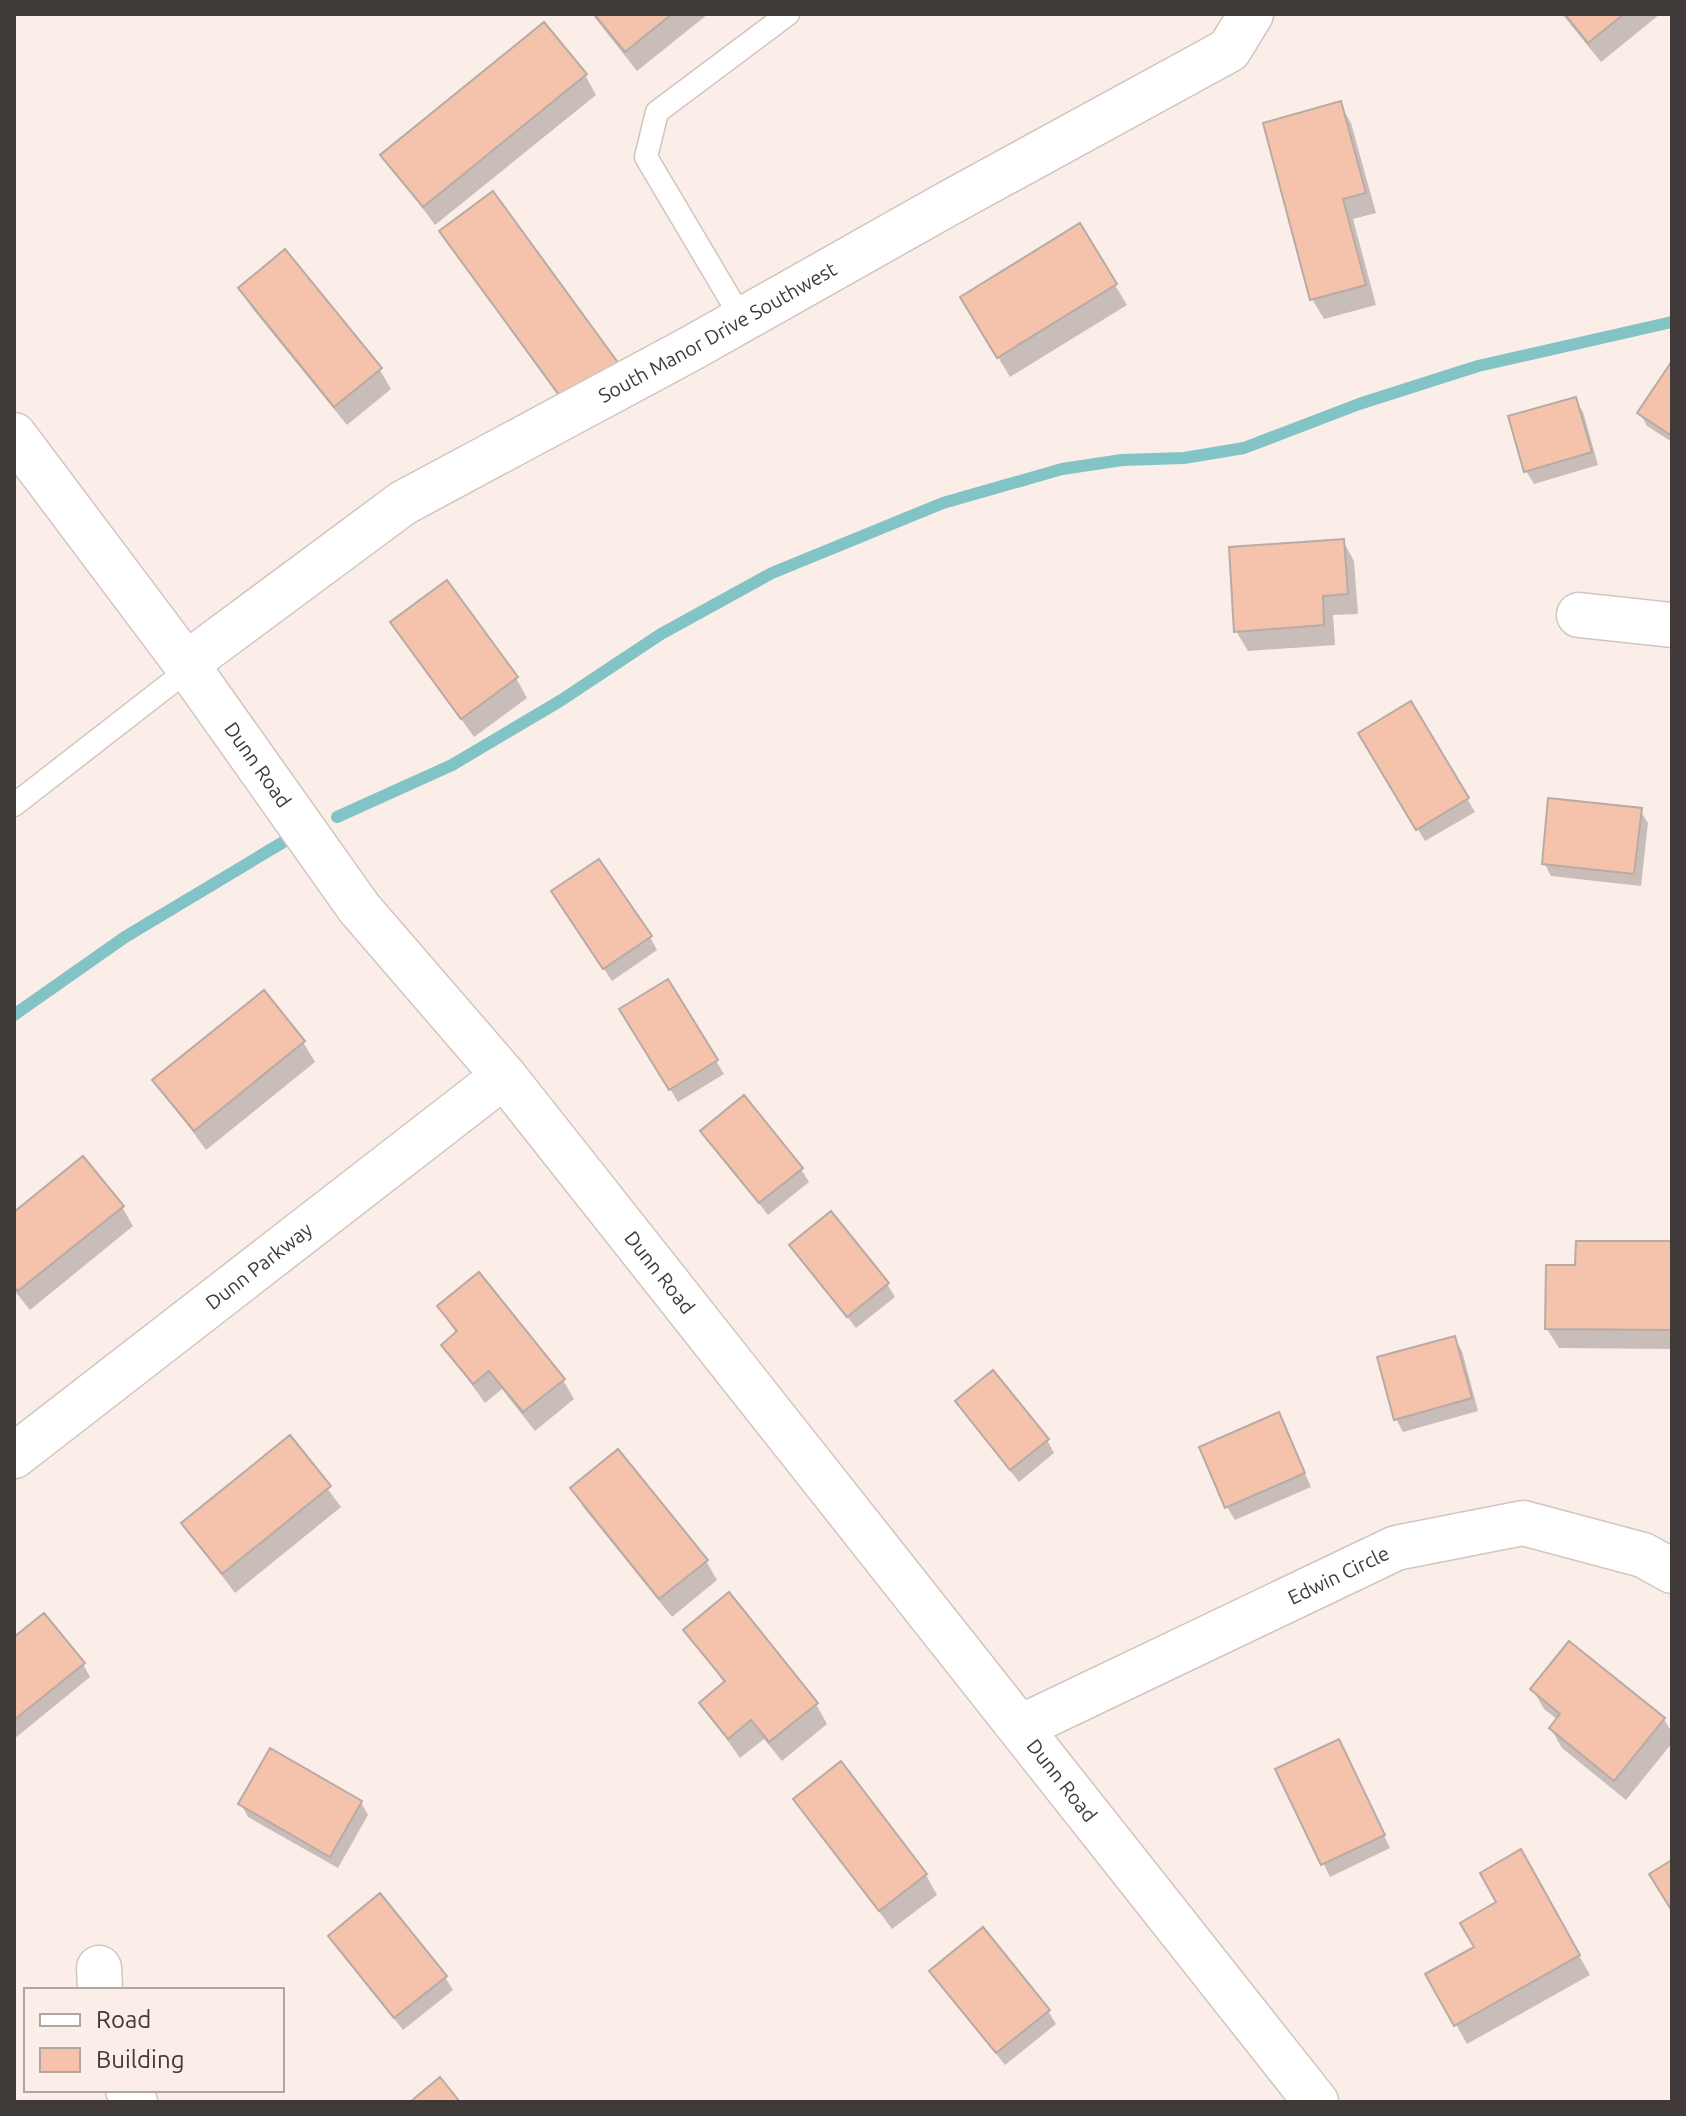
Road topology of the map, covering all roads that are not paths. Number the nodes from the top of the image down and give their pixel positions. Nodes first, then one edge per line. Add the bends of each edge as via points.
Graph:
1 (788, 14) edge
2 (1251, 14) edge
3 (742, 319) junction
4 (14, 435) edge
5 (1579, 615) dead end
6 (1672, 625) edge
7 (188, 666) junction
8 (14, 805) edge
9 (504, 1076) junction
10 (14, 1456) edge
11 (1672, 1571) edge
12 (1021, 1727) junction
13 (1316, 2102) edge

1 - 3 lane via 657,112 646,157
2 - 3 street, South Manor Drive Southwest via 1229,50
3 - 7 street, South Manor Drive Southwest via 403,503
4 - 7 street, Dunn Road
5 - 6 street
7 - 8 lane
7 - 9 street, Dunn Road via 359,908
9 - 10 street, Dunn Parkway
9 - 12 street, Dunn Road
11 - 12 street, Edwin Circle via 1643,1555 1523,1523 1396,1548
12 - 13 street, Dunn Road

